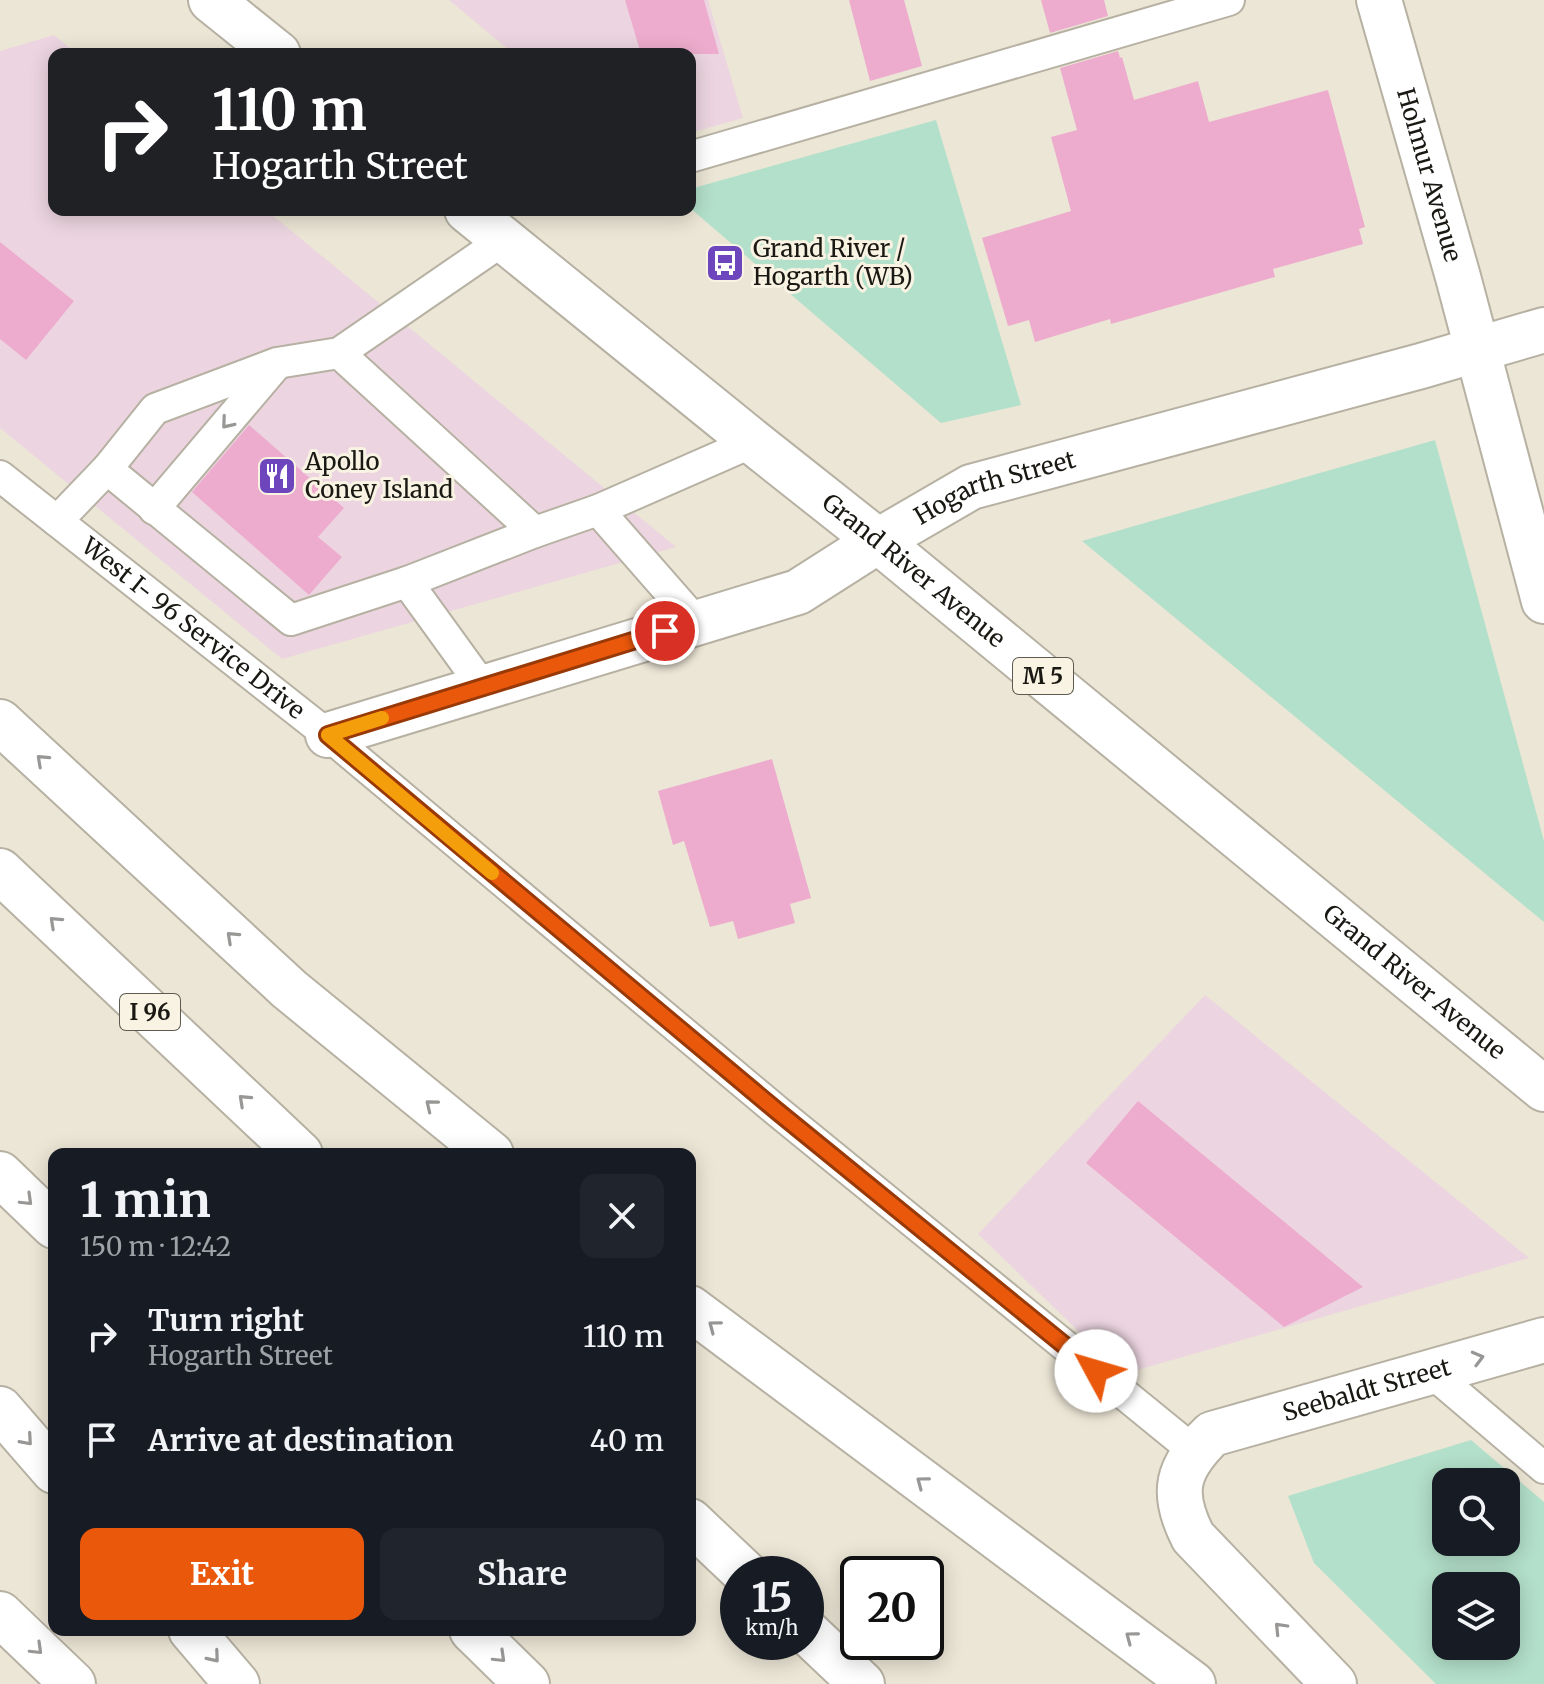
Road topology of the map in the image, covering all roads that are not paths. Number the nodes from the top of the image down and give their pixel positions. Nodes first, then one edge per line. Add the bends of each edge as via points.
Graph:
1 (211, 0) edge
2 (1229, 0) edge
3 (1379, 0) edge
4 (271, 48) edge
5 (696, 155) edge
6 (486, 219) edge
7 (1544, 330) edge
8 (1477, 351) junction
9 (339, 353) junction
10 (277, 363) junction
11 (753, 442) junction
12 (107, 469) junction
13 (0, 476) edge
14 (154, 509) junction
15 (598, 510) junction
16 (57, 521) junction
17 (535, 532) junction
18 (878, 541) junction
19 (407, 582) junction
20 (1544, 601) edge
21 (696, 622) junction
22 (483, 687) junction
23 (0, 722) edge
24 (328, 735) junction
25 (0, 871) edge
26 (1544, 1089) edge
27 (294, 1148) edge
28 (484, 1148) edge
29 (0, 1174) edge
30 (48, 1220) edge
31 (696, 1312) edge
32 (1544, 1340) edge
33 (1430, 1371) junction
34 (0, 1409) edge
35 (1194, 1451) junction
36 (48, 1464) edge
37 (1544, 1468) edge
38 (696, 1527) edge
39 (727, 1556) edge
40 (0, 1614) edge
41 (196, 1636) edge
42 (478, 1636) edge
43 (824, 1648) edge
44 (73, 1684) edge
45 (237, 1684) edge
46 (527, 1684) edge
47 (862, 1684) edge
48 (1193, 1684) edge
49 (1334, 1684) edge

1 - 4 main road
2 - 5 lane
3 - 8 main road, Holmur Avenue
6 - 9 lane
6 - 11 main road, Grand River Avenue / M 5
7 - 8 main road, Hogarth Street
8 - 18 main road, Hogarth Street via 971,487
8 - 20 main road, Holmur Avenue
9 - 10 lane
9 - 17 lane
10 - 12 lane via 155,409
10 -> 14 lane
11 - 15 lane
11 - 18 main road, Grand River Avenue / M 5
12 - 14 lane
12 - 16 lane
13 - 16 lane, West I- 96 Service Drive
14 - 19 lane via 291,620
15 - 17 lane
15 - 21 lane
16 - 24 lane, West I- 96 Service Drive
17 - 19 lane
18 - 21 main road, Hogarth Street via 798,592
18 - 26 main road, Grand River Avenue / M 5
19 - 22 lane
21 - 22 main road, Hogarth Street
22 - 24 main road, Hogarth Street
28 -> 23 main road via 289,989
24 - 35 lane, West I- 96 Service Drive via 765,1102
27 -> 25 main road, I 96
29 -> 30 main road
48 -> 31 main road
33 -> 32 main road, Seebaldt Street
33 - 35 main road, Seebaldt Street via 1212,1434
33 - 37 lane
34 -> 36 main road
49 -> 35 main road via 1193,1537 1179,1496
38 - 39 main road
40 -> 44 main road
41 -> 45 main road
42 -> 46 main road
43 - 47 main road

